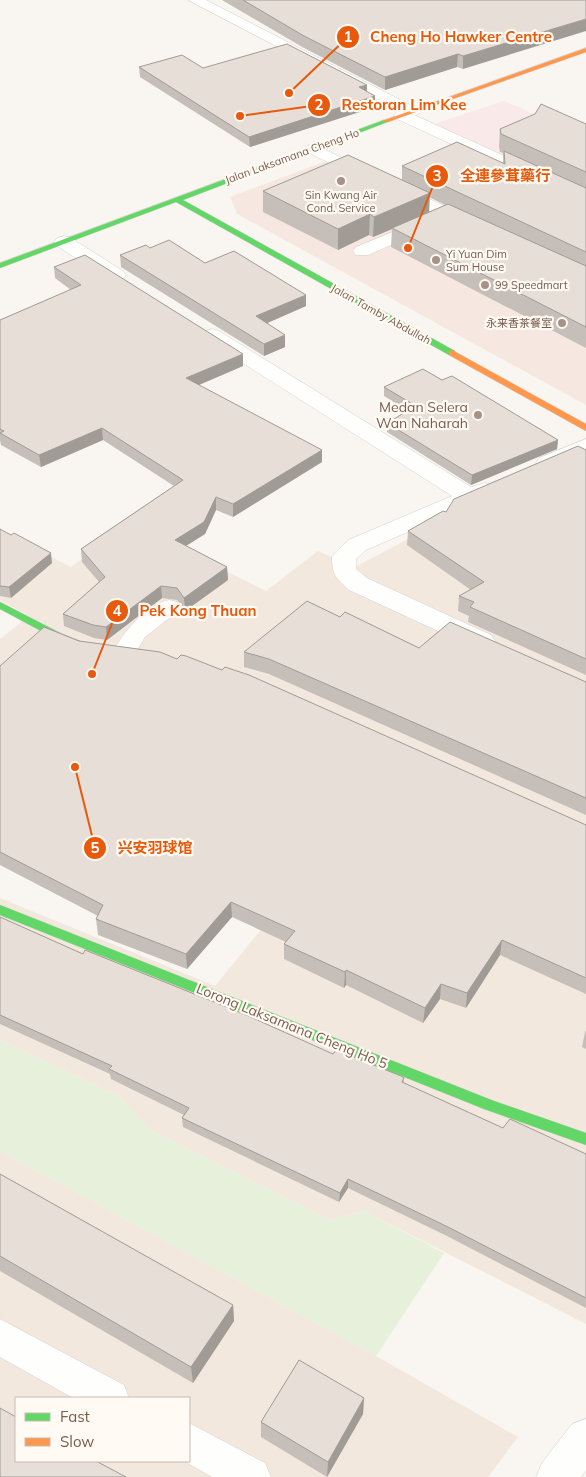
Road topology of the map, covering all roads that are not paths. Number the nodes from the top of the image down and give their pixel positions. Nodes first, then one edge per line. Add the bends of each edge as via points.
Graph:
1 (196, 0) edge
2 (586, 50) edge
3 (408, 114) junction
4 (313, 149) junction
5 (176, 199) junction
6 (586, 200) edge
7 (447, 214) junction
8 (482, 230) edge
9 (64, 242) junction
10 (362, 251) dead end
11 (0, 266) edge
12 (131, 284) edge
13 (199, 327) edge
14 (586, 428) edge
15 (586, 446) edge
16 (469, 496) junction
17 (0, 605) edge
18 (168, 607) dead end
19 (90, 648) edge
20 (125, 651) edge
21 (507, 652) edge
22 (0, 910) edge
23 (586, 1139) edge
24 (0, 1337) edge
25 (108, 1397) edge
26 (586, 1438) edge
27 (190, 1443) edge
28 (250, 1477) edge
29 (556, 1477) edge

1 - 3 lane
2 - 3 street, Jalan Laksamana Cheng Ho
3 - 4 street, Jalan Laksamana Cheng Ho
3 - 6 street
4 - 5 street, Jalan Laksamana Cheng Ho
4 - 7 lane
5 - 9 street, Jalan Laksamana Cheng Ho
5 - 14 street, Jalan Tamby Abdullah
7 - 8 lane
7 - 10 lane
9 - 11 street, Jalan Laksamana Cheng Ho
9 - 12 street
13 - 16 street
15 - 16 street
16 - 21 street via 357,545 344,557 344,571 358,584
17 - 19 street via 58,636
18 - 20 lane via 137,632
22 - 23 street, Lorong Laksamana Cheng Ho 5 via 489,1105
24 - 25 street
26 - 29 street
27 - 28 street

